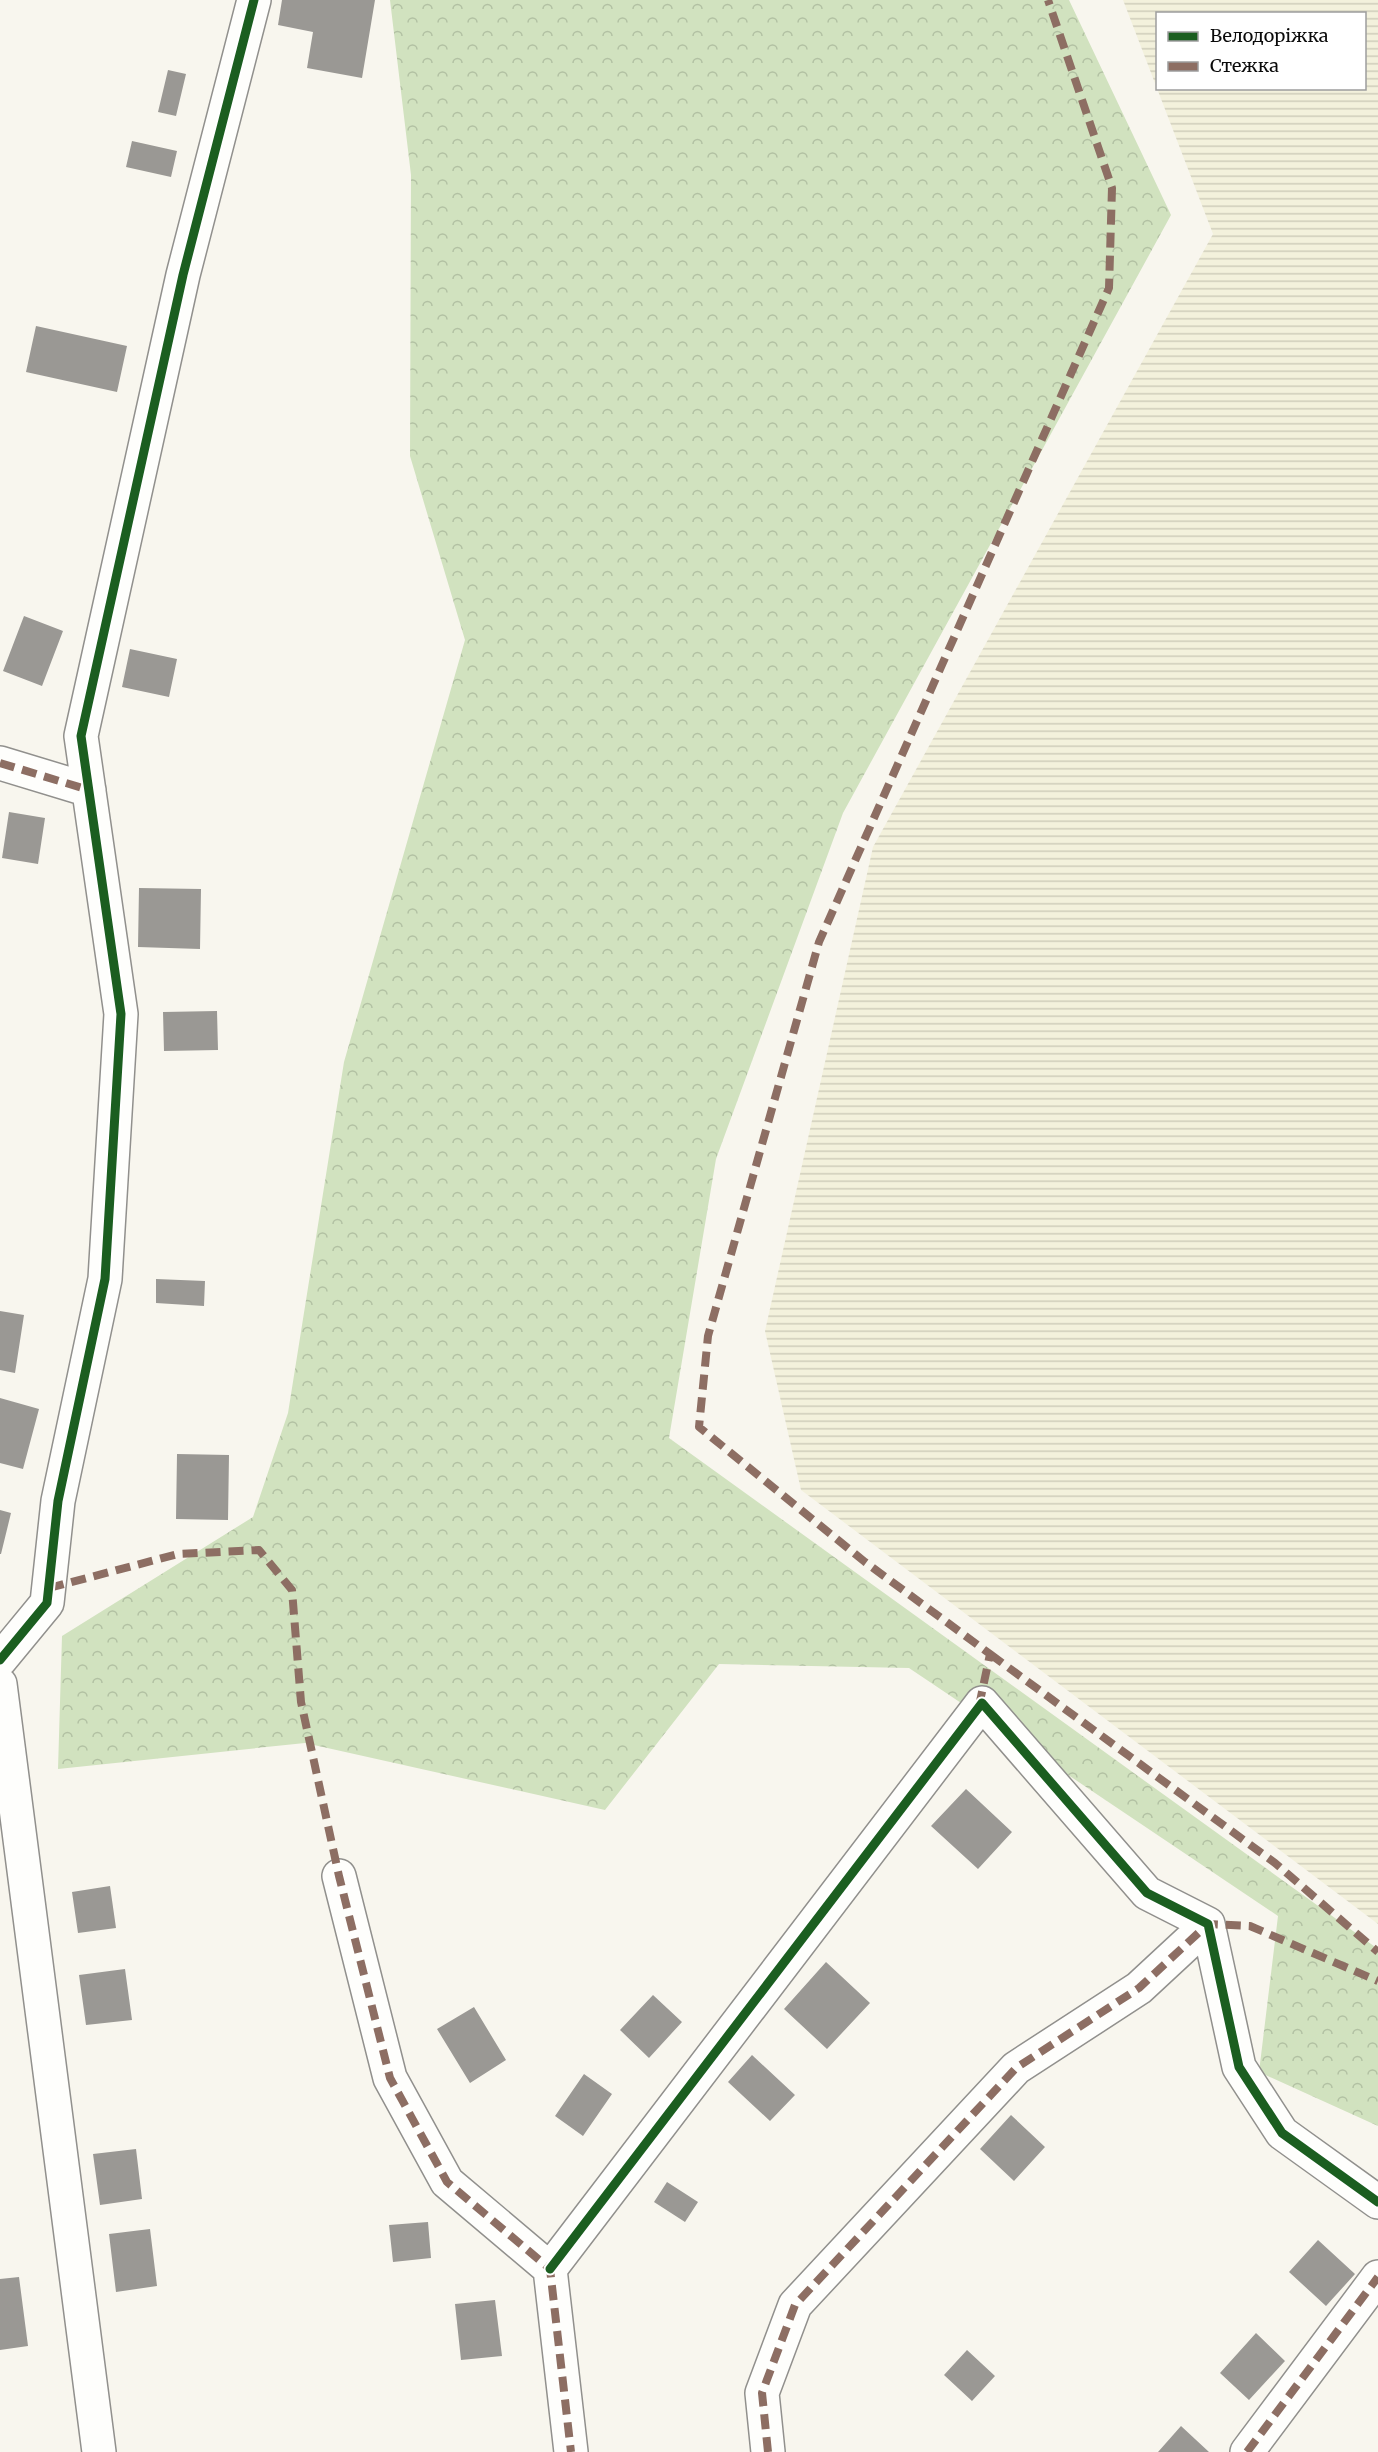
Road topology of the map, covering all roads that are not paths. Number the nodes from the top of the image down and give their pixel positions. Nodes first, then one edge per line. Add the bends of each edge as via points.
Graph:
1 (255, 0) edge
2 (0, 764) edge
3 (88, 790) junction
4 (0, 1660) edge
5 (0, 1684) edge
6 (339, 1876) dead end
7 (1208, 1924) junction
8 (1378, 2202) edge
9 (550, 2269) junction
10 (1378, 2277) edge
11 (99, 2452) edge
12 (571, 2452) edge
13 (768, 2452) edge
14 (1247, 2452) edge

1 - 3 street via 183,275 81,736
2 - 3 street
3 - 4 street via 121,1014 105,1280 58,1501 47,1604
5 - 11 street
6 - 9 street via 390,2078 447,2182
7 - 8 street via 1239,2067 1282,2133
7 - 9 street via 1147,1893 982,1703
7 - 13 street via 1139,1988 1016,2068 795,2305 762,2393
9 - 12 street
10 - 14 street

